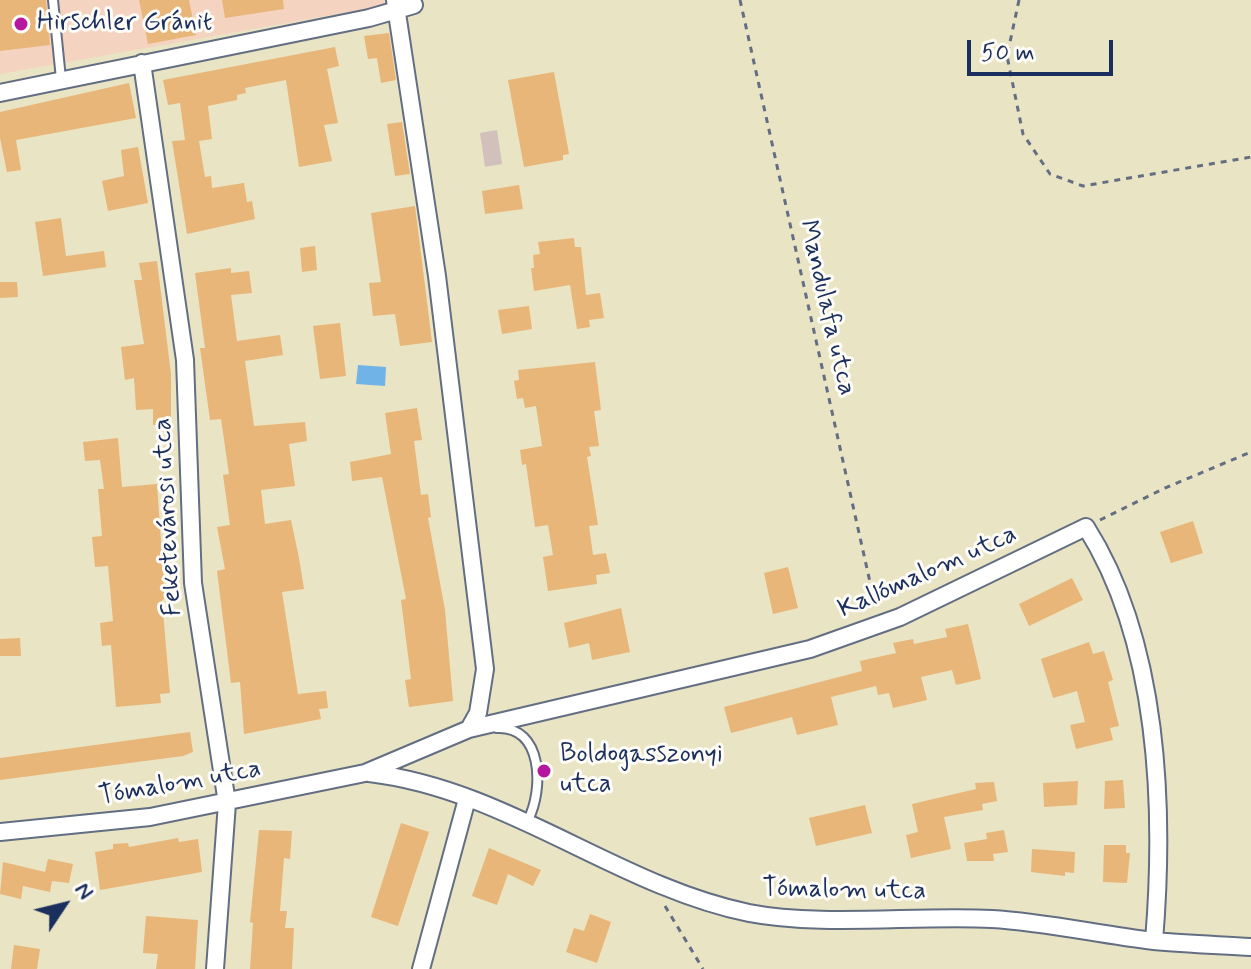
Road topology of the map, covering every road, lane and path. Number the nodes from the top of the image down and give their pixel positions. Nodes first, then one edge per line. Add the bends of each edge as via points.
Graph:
1 (53, 0) edge
2 (740, 0) edge
3 (1019, 0) edge
4 (414, 5) dead end
5 (396, 6) edge
6 (142, 63) junction
7 (61, 79) junction
8 (0, 93) edge
9 (1251, 157) edge
10 (1251, 452) edge
11 (1086, 527) junction
12 (880, 624) junction
13 (469, 729) junction
14 (365, 773) junction
15 (467, 799) junction
16 (227, 803) junction
17 (528, 820) junction
18 (0, 832) edge
19 (644, 876) junction
20 (1154, 941) junction
21 (1251, 947) edge
22 (215, 969) edge
23 (421, 969) edge
24 (703, 969) edge

1 - 7 lane
2 - 12 path, Mandulafa utca
3 - 9 path via 1007,56 1023,134 1050,174 1083,186
4 - 5 street
5 - 6 street
5 - 13 street via 437,276 485,669 481,703
6 - 7 street
6 - 16 street, Feketevárosi utca via 185,360 193,583
7 - 8 street
10 - 11 path
11 - 12 street, Kallómalom utca
11 - 20 street via 1118,587 1143,684 1161,824
12 - 13 street, Kallómalom utca via 810,649
13 - 14 street, Tómalom utca
13 - 17 lane via 504,727 526,735 537,782
14 - 15 street, Tómalom utca via 404,778
14 - 16 street, Tómalom utca
15 - 17 street, Tómalom utca
15 - 23 street
16 - 18 street, Tómalom utca via 150,817
16 - 22 street, Feketevárosi utca
17 - 19 street, Tómalom utca
19 - 20 street, Tómalom utca via 750,913 994,919
19 - 24 path
20 - 21 street, Tómalom utca

